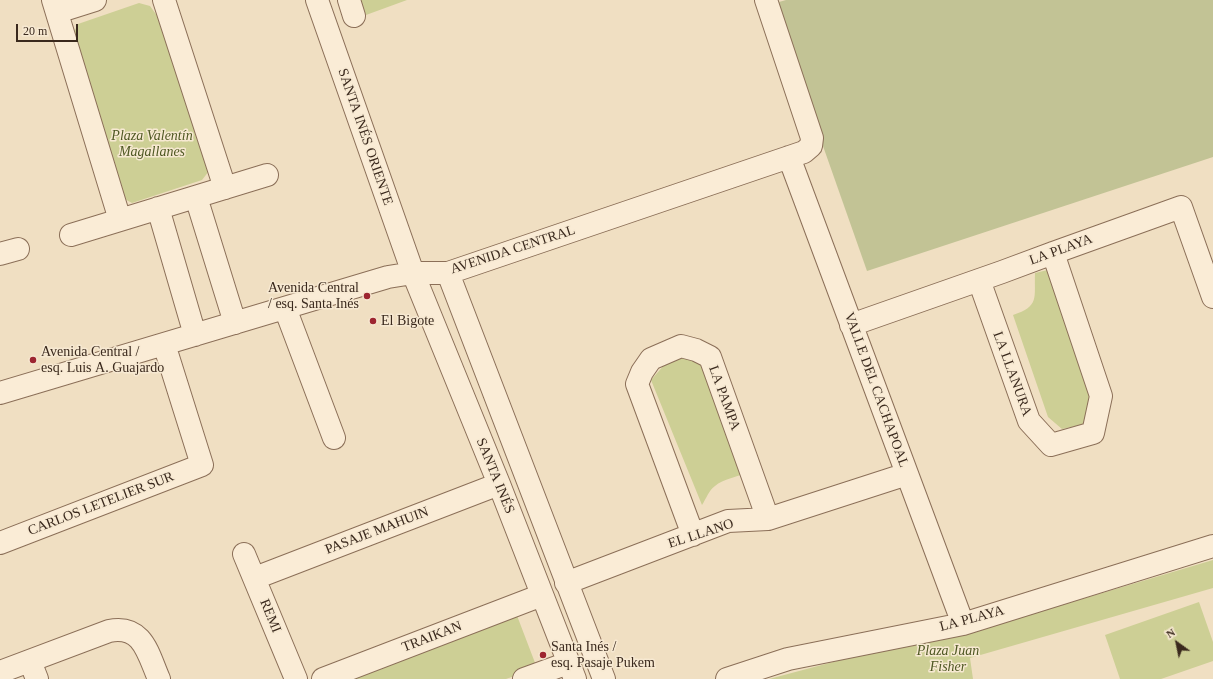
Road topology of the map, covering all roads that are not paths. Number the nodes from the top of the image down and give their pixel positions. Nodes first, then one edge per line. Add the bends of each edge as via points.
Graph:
1 (95, 0) edge
2 (164, 0) edge
3 (317, 0) edge
4 (766, 0) edge
5 (55, 6) edge
6 (789, 157) junction
7 (267, 175) dead end
8 (225, 188) junction
9 (196, 197) junction
10 (158, 208) junction
11 (120, 220) junction
12 (71, 235) dead end
13 (1053, 252) junction
14 (413, 273) junction
15 (448, 273) junction
16 (979, 280) junction
17 (1213, 297) edge
18 (285, 308) junction
19 (235, 323) junction
20 (851, 325) junction
21 (195, 335) junction
22 (164, 344) junction
23 (0, 393) edge
24 (334, 438) dead end
25 (907, 474) junction
26 (499, 484) junction
27 (768, 519) junction
28 (693, 535) junction
29 (0, 543) edge
30 (1213, 546) edge
31 (244, 554) dead end
32 (255, 578) junction
33 (566, 583) junction
34 (542, 595) junction
35 (963, 624) junction
36 (33, 670) edge
37 (571, 671) edge
38 (0, 672) edge
39 (159, 679) edge
40 (296, 679) edge
41 (323, 679) edge
42 (524, 679) edge
43 (604, 679) edge
44 (727, 679) edge

1 - 5 street
2 - 8 street
3 - 14 street, SANTA INÉS ORIENTE
4 - 6 street, AVENIDA CENTRAL via 812,138 811,146 804,152
5 - 11 street
6 - 15 street, AVENIDA CENTRAL
6 - 20 street, VALLE DEL CACHAPOAL
7 - 8 street
8 - 9 street
9 - 10 street
9 - 19 street
10 - 11 street
10 - 21 street
11 - 12 street
13 - 16 street, LA PLAYA
13 - 16 street, LA LLANURA via 1101,396 1093,433 1051,445 1029,421
13 - 17 street, LA PLAYA via 1181,207
14 - 15 street, AVENIDA CENTRAL
14 - 18 street, AVENIDA CENTRAL via 388,277
14 - 26 street, SANTA INÉS
15 - 33 street, SANTA INÉS
16 - 20 street, LA PLAYA
18 - 19 street, AVENIDA CENTRAL
18 - 24 street
19 - 21 street, AVENIDA CENTRAL
20 - 25 street, VALLE DEL CACHAPOAL
21 - 22 street, AVENIDA CENTRAL
22 - 23 street, AVENIDA CENTRAL
22 - 29 street, CARLOS LETELIER SUR via 202,465
25 - 27 street, EL LLANO
25 - 35 street, VALLE DEL CACHAPOAL
26 - 32 street, PASAJE MAHUIN
26 - 34 street, SANTA INÉS
27 - 28 street, EL LLANO via 728,521
27 - 28 street, LA PAMPA via 710,357 681,346 651,359 637,384
28 - 33 street, EL LLANO
30 - 35 street, LA PLAYA
31 - 32 street, REMI
32 - 40 street, REMI
33 - 43 street, SANTA INÉS
34 - 37 street, SANTA INÉS
34 - 41 street, TRAIKAN
35 - 44 street, LA PLAYA via 788,659
36 - 38 street
36 - 39 street via 109,631 122,630 135,634 141,640
37 - 42 street

